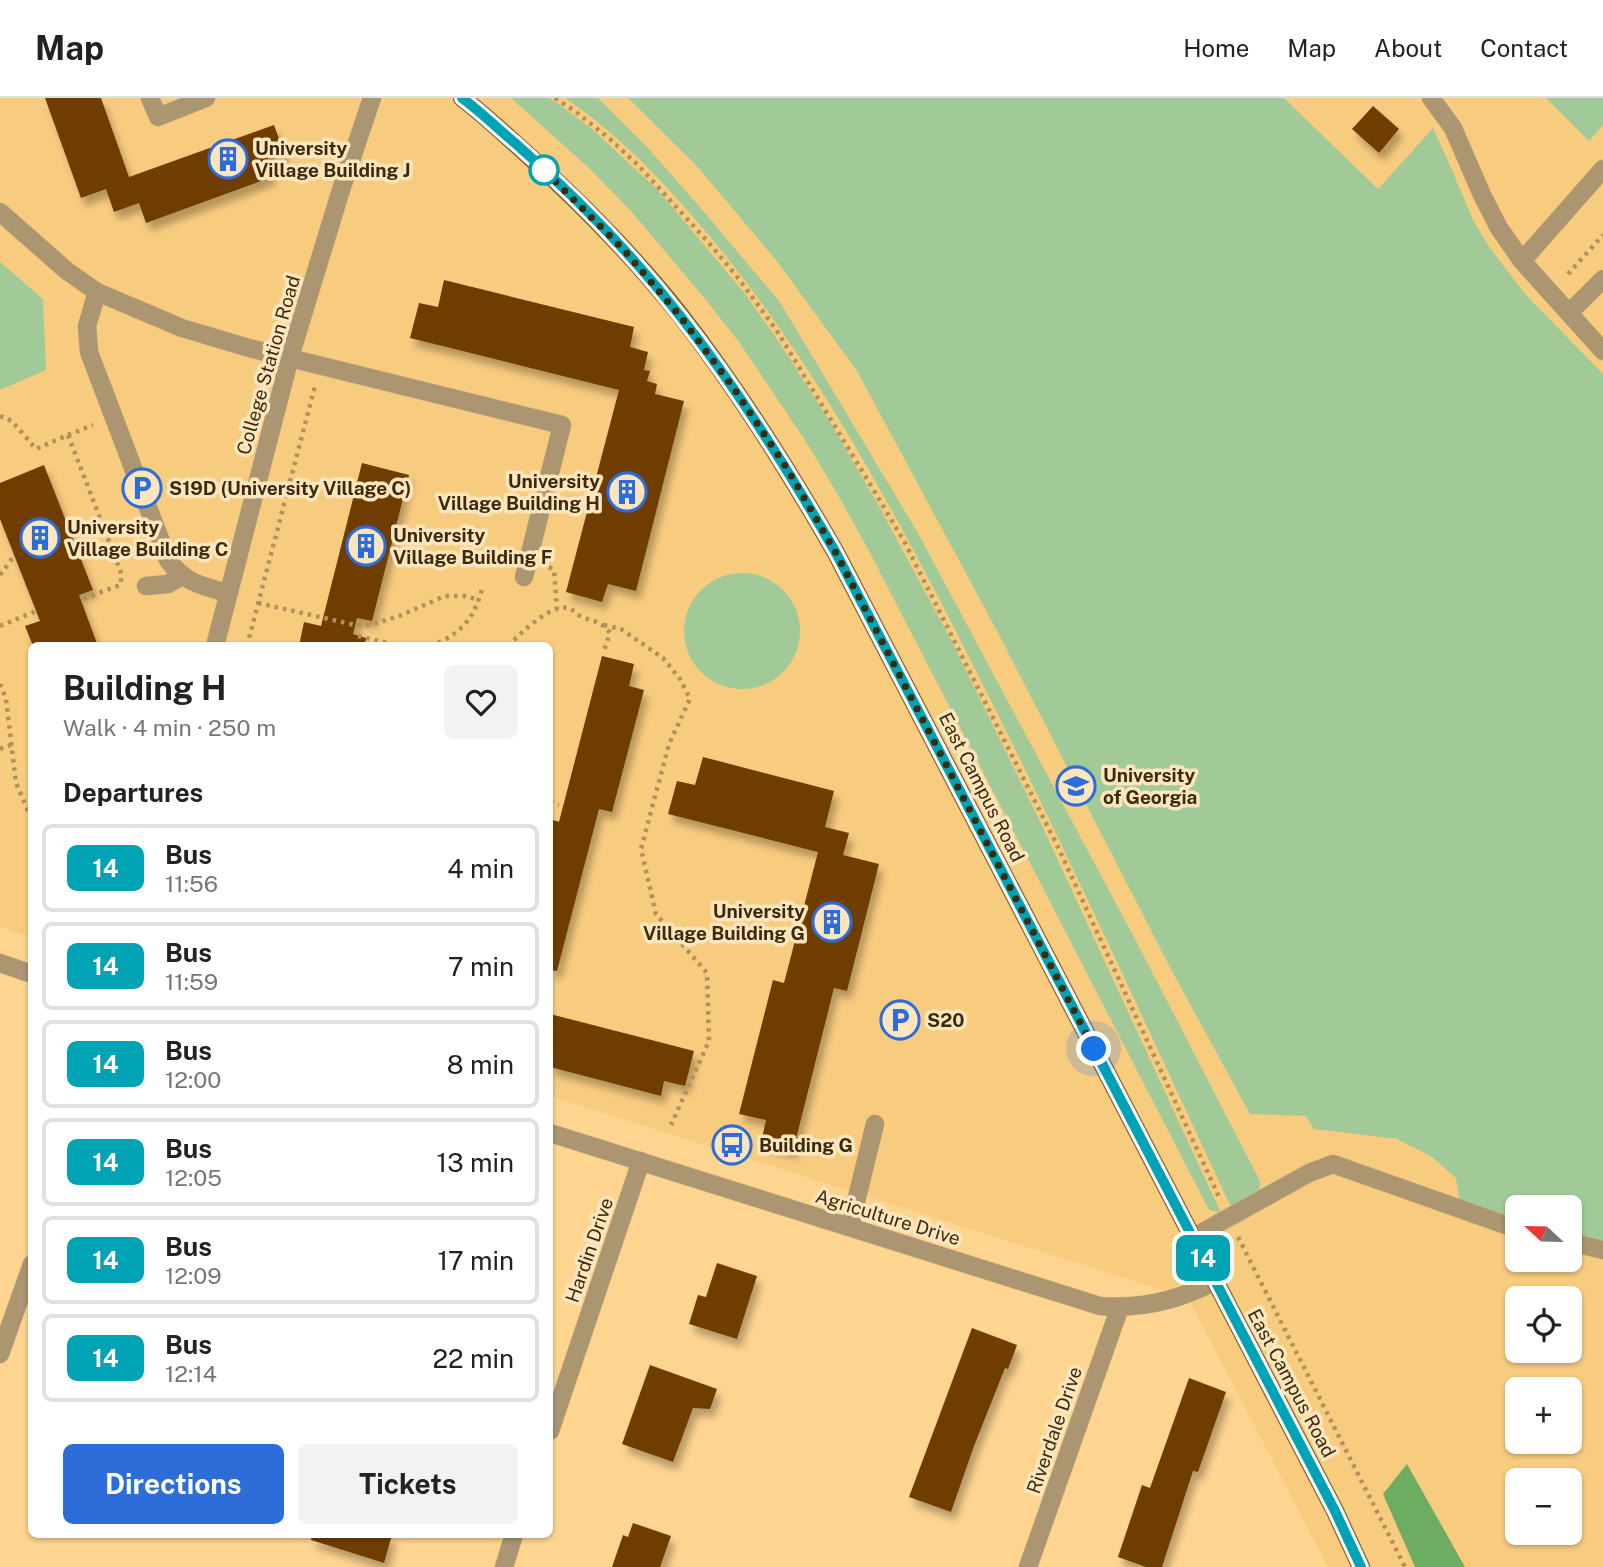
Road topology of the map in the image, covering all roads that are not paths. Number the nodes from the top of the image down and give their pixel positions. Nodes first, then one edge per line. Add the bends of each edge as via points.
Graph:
1 (150, 98) edge
2 (206, 98) edge
3 (372, 98) edge
4 (462, 98) edge
5 (1431, 98) edge
6 (1603, 169) edge
7 (0, 212) edge
8 (1522, 261) junction
9 (1603, 279) edge
10 (97, 292) junction
11 (1569, 313) junction
12 (1603, 351) edge
13 (290, 357) junction
14 (182, 576) junction
15 (524, 577) dead end
16 (146, 586) dead end
17 (227, 593) junction
18 (216, 642) edge
19 (0, 963) edge
20 (28, 970) edge
21 (875, 1124) dead end
22 (553, 1134) edge
23 (641, 1161) junction
24 (1505, 1225) edge
25 (850, 1226) junction
26 (1192, 1238) junction
27 (1582, 1245) edge
28 (1603, 1250) edge
29 (28, 1275) edge
30 (1215, 1281) junction
31 (1120, 1307) junction
32 (0, 1354) edge
33 (553, 1422) edge
34 (513, 1538) edge
35 (503, 1567) edge
36 (1028, 1567) edge
37 (1361, 1567) edge

1 - 2 street via 158,117
3 - 13 street, College Station Road
4 - 26 main road, East Campus Road via 541,167 624,250 680,316 788,470 836,553
5 - 8 street via 1452,128 1499,228
6 - 8 street
7 - 10 street
8 - 11 street
9 - 11 street
10 - 13 street via 182,328
10 - 14 street via 87,326 89,352 168,560
11 - 12 street
13 - 15 street via 562,425
13 - 17 street, College Station Road
14 - 16 street via 168,584
14 - 17 street
17 - 18 street, College Station Road
19 - 20 street
21 - 25 street
22 - 23 street, Agriculture Drive
23 - 25 street, Agriculture Drive
23 - 33 street, Hardin Drive
24 - 26 street via 1333,1164
25 - 31 street, Agriculture Drive via 1101,1306
26 - 30 main road, East Campus Road
27 - 28 street
29 - 32 street
30 - 31 street, Agriculture Drive via 1167,1301
30 - 37 main road, East Campus Road
31 - 36 street, Riverdale Drive
34 - 35 street

